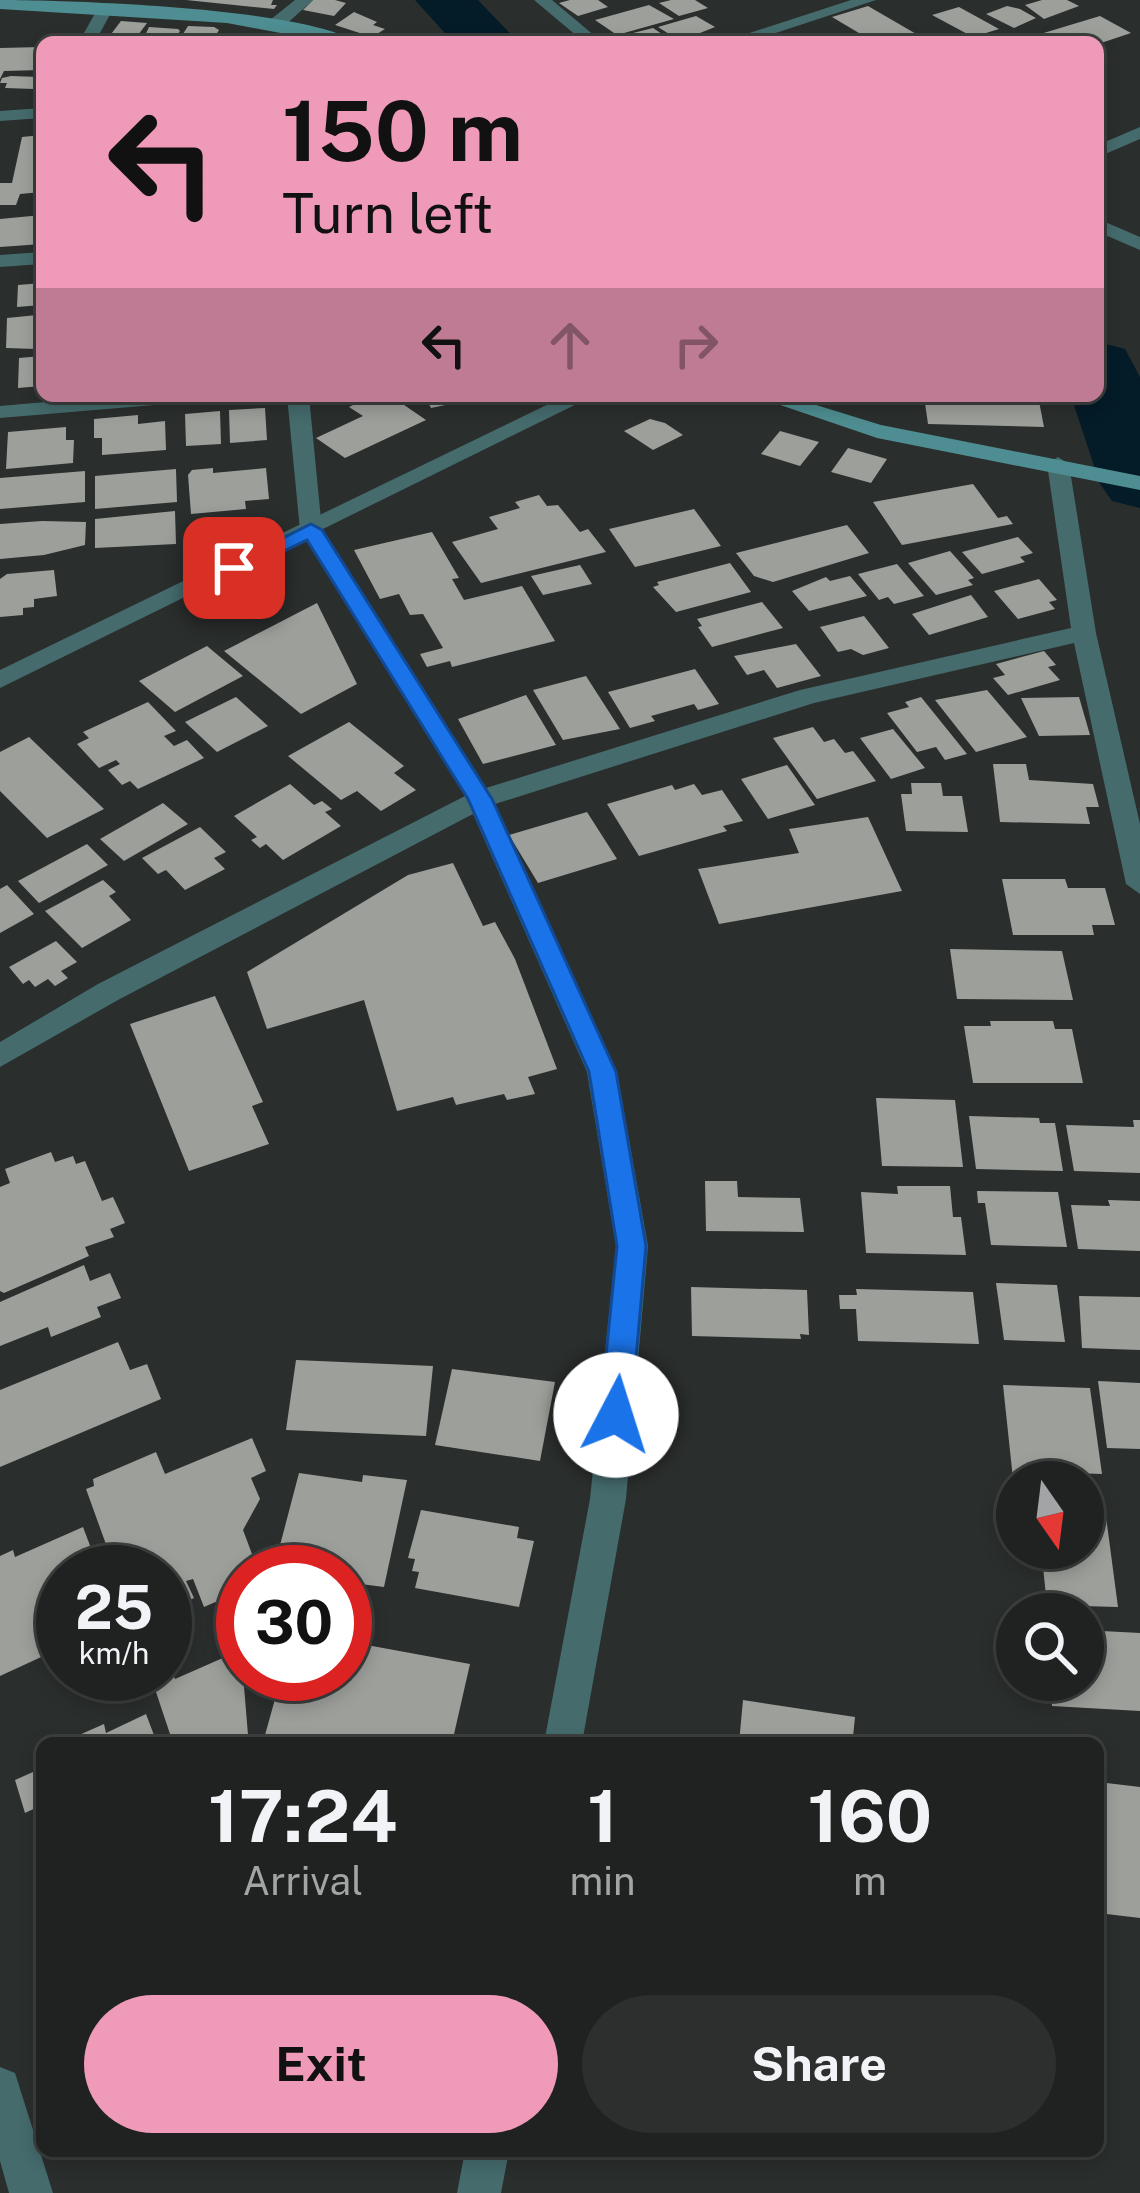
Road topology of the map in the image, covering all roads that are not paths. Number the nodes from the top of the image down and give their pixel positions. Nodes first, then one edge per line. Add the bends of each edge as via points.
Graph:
1 (305, 0) edge
2 (542, 0) edge
3 (868, 0) edge
4 (0, 4) edge
5 (104, 11) junction
6 (276, 24) junction
7 (90, 36) edge
8 (324, 36) edge
9 (587, 36) edge
10 (750, 36) edge
11 (36, 113) edge
12 (0, 116) edge
13 (1140, 132) edge
14 (1104, 149) edge
15 (1104, 228) edge
16 (1140, 244) edge
17 (36, 258) edge
18 (0, 261) edge
19 (119, 402) edge
20 (299, 402) edge
21 (570, 402) edge
22 (785, 402) edge
23 (0, 412) edge
24 (1065, 466) junction
25 (1140, 483) edge
26 (311, 530) junction
27 (1084, 633) junction
28 (0, 680) edge
29 (480, 799) junction
30 (1140, 884) edge
31 (0, 1056) edge
32 (563, 1737) edge
33 (0, 2088) edge
34 (486, 2157) edge
35 (32, 2193) edge
36 (479, 2193) edge

1 - 6 street
2 - 9 street
3 - 10 street
4 - 5 main road
5 - 6 main road
5 - 7 street
6 - 8 main road
11 - 12 street
13 - 14 street
15 - 16 street
17 - 18 street
19 - 23 street
20 - 26 street
21 - 26 street
22 - 24 main road via 877,430
24 - 25 main road
24 - 27 street
26 - 28 street
26 - 29 street
27 - 29 street via 809,696
27 - 30 street
29 - 31 street
29 - 32 street via 602,1072 632,1246 608,1499
33 - 35 street
34 - 36 street

